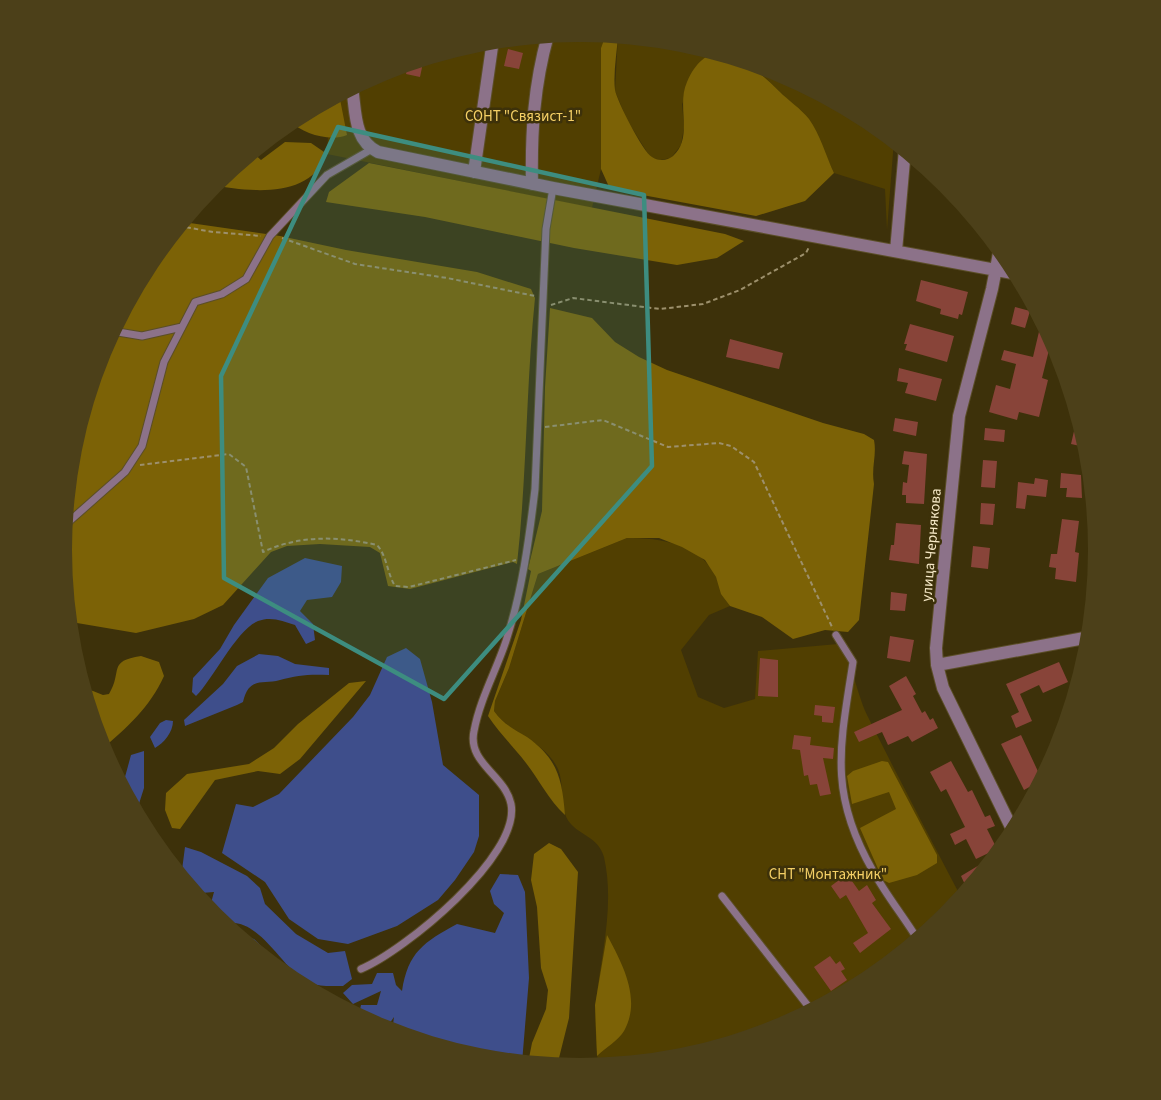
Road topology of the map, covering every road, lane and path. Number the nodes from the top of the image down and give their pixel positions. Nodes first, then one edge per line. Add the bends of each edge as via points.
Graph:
1 (546, 43) edge
2 (492, 50) edge
3 (353, 95) edge
4 (372, 149) junction
5 (904, 159) edge
6 (474, 172) junction
7 (532, 184) junction
8 (553, 188) junction
9 (188, 228) edge
10 (270, 236) junction
11 (815, 236) junction
12 (896, 251) junction
13 (998, 261) edge
14 (997, 270) junction
15 (1005, 272) edge
16 (544, 298) junction
17 (543, 308) junction
18 (182, 327) junction
19 (122, 333) edge
20 (536, 429) junction
21 (123, 475) junction
22 (74, 517) edge
23 (525, 561) junction
24 (836, 635) joint
25 (1081, 639) edge
26 (937, 665) junction
27 (1009, 822) edge
28 (722, 896) dead end
29 (914, 933) edge
30 (361, 969) dead end
31 (807, 1005) edge

1 - 7 street via 531,126
2 - 6 street
3 - 4 street via 359,132
4 - 6 street
4 - 10 lane via 327,175
5 - 12 street
6 - 7 street
7 - 8 street
8 - 11 street
8 - 16 lane via 546,229
9 - 10 path
10 - 16 path via 379,270 447,278
10 - 18 lane via 246,279 222,294 195,302
11 - 12 street
11 - 17 path via 806,253 740,290 703,304 660,309 573,298
12 - 14 street
13 - 14 street, улица Чернякова
14 - 15 street
14 - 26 street, улица Чернякова via 957,424
16 - 17 lane
17 - 20 lane
18 - 19 lane via 142,336
18 - 21 lane via 164,362 142,446
20 - 23 lane via 535,489
20 - 24 path via 603,420 668,447 719,443 745,453 754,462
21 - 22 lane
21 - 23 path via 144,463 229,453 246,466 263,552 282,543 312,538 377,545 395,586 409,587 513,559
23 - 30 lane via 506,639 472,737 478,759 508,793 512,813 508,828 497,853 474,882 414,935 376,963
24 - 29 lane via 853,662 841,755 843,802 861,850
25 - 26 street
26 - 27 street, улица Чернякова via 943,687
28 - 31 lane

